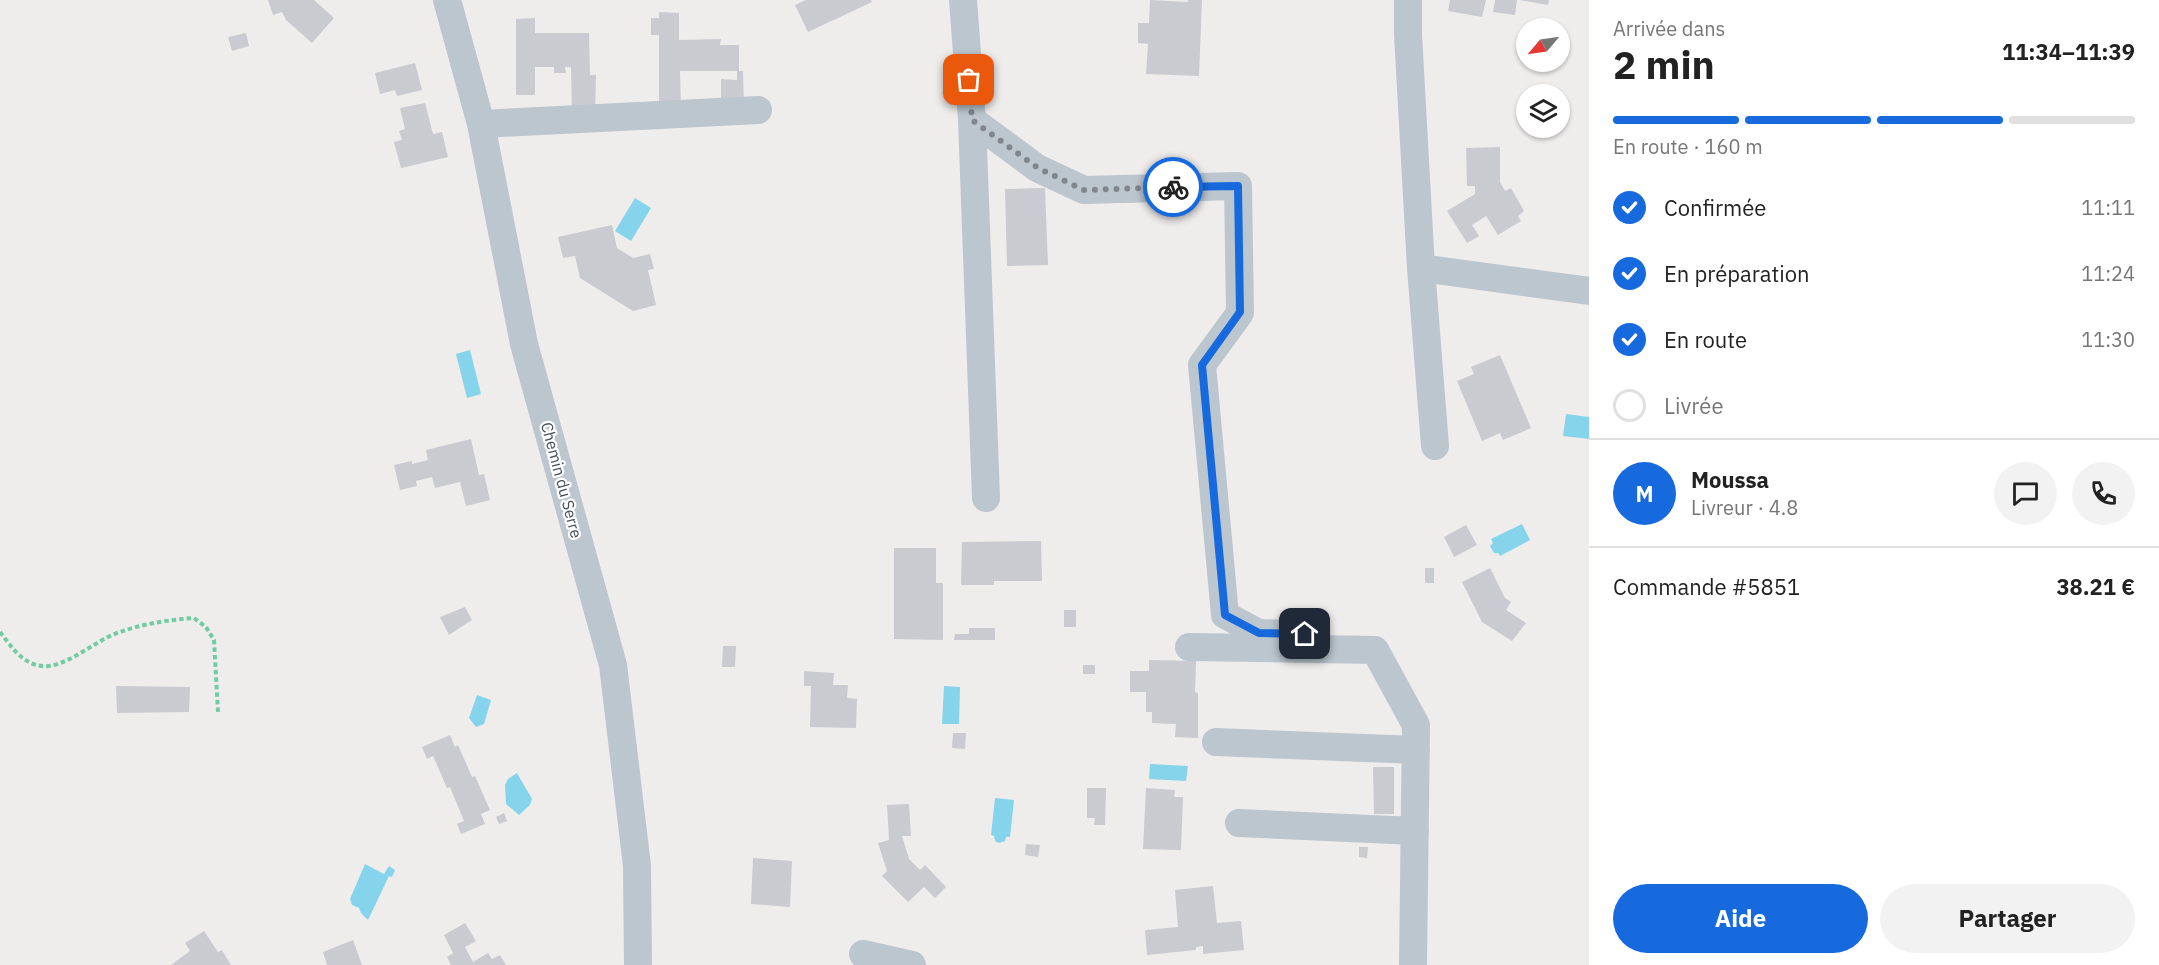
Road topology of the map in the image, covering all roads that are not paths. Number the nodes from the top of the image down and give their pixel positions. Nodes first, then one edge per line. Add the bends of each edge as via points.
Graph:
1 (447, 0) edge
2 (963, 0) edge
3 (1408, 0) edge
4 (758, 110) dead end
5 (972, 120) junction
6 (481, 124) junction
7 (1421, 268) junction
8 (1589, 291) edge
9 (1435, 446) dead end
10 (986, 498) dead end
11 (1305, 634) dead end
12 (1190, 647) dead end
13 (1216, 742) dead end
14 (1416, 750) junction
15 (1239, 823) dead end
16 (1415, 831) junction
17 (863, 954) dead end
18 (638, 965) edge
19 (912, 965) edge
20 (1413, 965) edge

1 - 6 street, Chemin du Serre
2 - 5 street
3 - 7 street
4 - 6 street
5 - 10 street
5 - 11 street via 1038,168 1084,190 1238,186 1240,312 1202,365 1225,615 1259,633
6 - 18 street, Chemin du Serre via 524,344 613,665 636,866
7 - 8 street
7 - 9 street
12 - 14 street via 1375,650 1416,725
13 - 14 street
14 - 16 street
15 - 16 street
16 - 20 street
17 - 19 street

